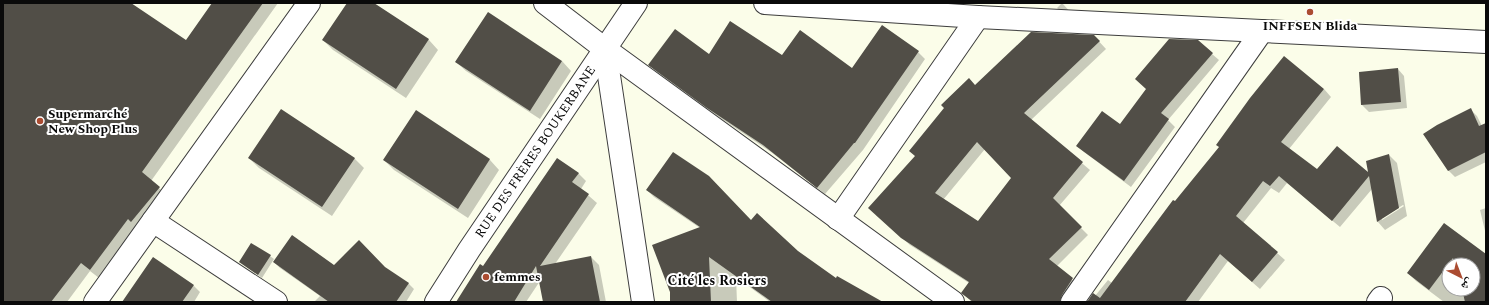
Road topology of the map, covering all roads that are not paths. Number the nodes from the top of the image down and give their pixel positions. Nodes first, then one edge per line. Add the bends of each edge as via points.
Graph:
1 (308, 3) edge
2 (545, 3) edge
3 (636, 3) edge
4 (764, 3) edge
5 (978, 17) junction
6 (1262, 31) junction
7 (1486, 42) edge
8 (605, 49) junction
9 (838, 218) junction
10 (153, 221) junction
11 (94, 302) edge
12 (276, 302) edge
13 (436, 302) edge
14 (643, 302) edge
15 (953, 302) edge
16 (1072, 302) edge

1 - 10 street
2 - 8 street
3 - 8 street, RUE DES FRÈRES BOUKERBANE
4 - 5 street
5 - 6 street
5 - 9 street
6 - 7 street
6 - 16 street
8 - 9 street
8 - 13 street, RUE DES FRÈRES BOUKERBANE
8 - 14 street
9 - 15 street
10 - 11 street
10 - 12 street

